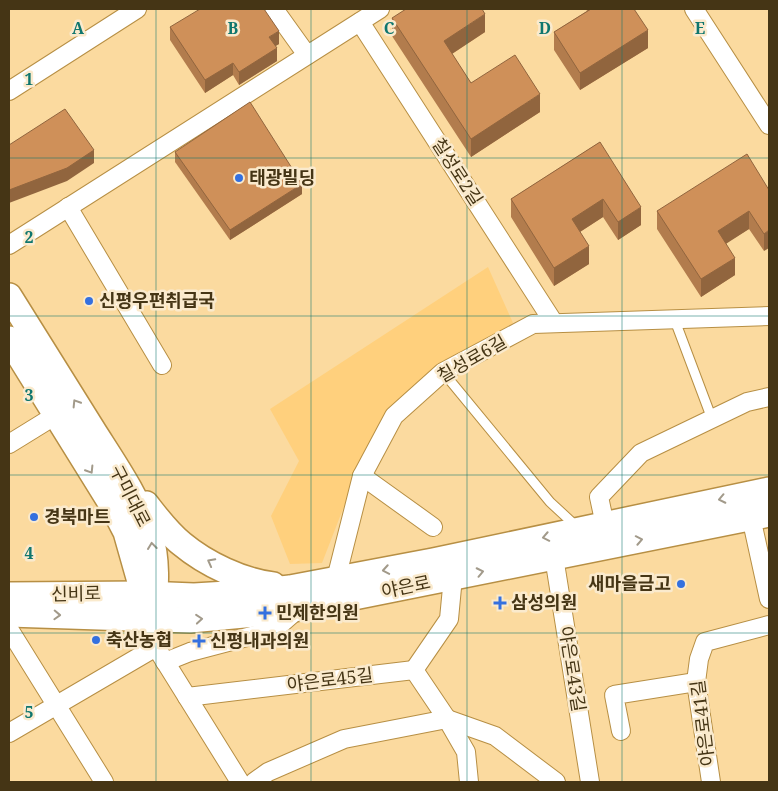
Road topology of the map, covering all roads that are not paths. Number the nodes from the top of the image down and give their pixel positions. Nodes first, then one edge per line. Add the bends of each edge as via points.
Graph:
1 (137, 9) edge
2 (274, 9) edge
3 (380, 9) edge
4 (694, 9) edge
5 (360, 22) junction
6 (307, 55) junction
7 (9, 91) edge
8 (769, 125) edge
9 (68, 207) junction
10 (9, 245) edge
11 (9, 296) edge
12 (769, 316) edge
13 (674, 318) junction
14 (554, 323) junction
15 (9, 339) edge
16 (162, 364) dead end
17 (443, 372) junction
18 (769, 397) edge
19 (56, 415) junction
20 (712, 419) junction
21 (9, 444) edge
22 (115, 465) junction
23 (362, 476) junction
24 (769, 490) edge
25 (760, 516) edge
26 (433, 527) dead end
27 (593, 528) junction
28 (554, 557) junction
29 (453, 577) junction
30 (336, 579) junction
31 (150, 594) junction
32 (9, 595) edge
33 (294, 598) junction
34 (769, 599) edge
35 (9, 614) edge
36 (150, 618) junction
37 (769, 625) edge
38 (9, 629) edge
39 (156, 647) junction
40 (165, 662) junction
41 (414, 670) junction
42 (696, 682) junction
43 (187, 697) junction
44 (56, 705) junction
45 (447, 719) junction
46 (621, 731) dead end
47 (9, 733) edge
48 (104, 782) edge
49 (240, 782) edge
50 (254, 782) edge
51 (469, 782) edge
52 (556, 782) edge
53 (590, 782) edge
54 (711, 782) edge

1 - 7 street
2 - 6 street
3 - 5 street
4 - 8 street
5 - 6 street
5 - 14 street, 칠성로2길
6 - 9 street
9 - 10 street
9 - 16 street
22 -> 11 street, 구미대로
12 - 13 street, 칠성로6길
13 - 14 street, 칠성로6길
13 - 20 lane
14 - 17 street, 칠성로6길 via 533,324
15 - 19 street, 구미대로
17 - 23 street, 칠성로6길 via 394,416
17 - 27 lane via 550,502
18 - 20 street via 747,402
19 - 21 street
19 -> 31 street, 구미대로 via 112,505
20 - 27 street via 641,453 599,496
31 -> 22 street, 구미대로 via 151,538 144,518
33 -> 22 street via 229,572 182,545
23 - 26 street
23 - 30 street, 칠성로6길
24 -> 27 street, 야은로
28 -> 25 street, 야은로
25 - 34 street
27 -> 30 street, 야은로
29 -> 28 street, 야은로
28 - 53 street, 야은로43길
29 - 33 street, 야은로
29 - 41 street via 449,619
30 - 33 street, 야은로
31 - 32 street, 신비로
31 - 33 street, 야은로
31 - 36 street, 구미대로
36 -> 33 street, 야은로 via 190,620 279,612
33 - 40 street via 274,630 190,652
35 -> 36 street, 야은로
36 - 39 street
37 - 42 street, 야은로41길 via 705,642
38 - 44 street
39 - 40 street
39 - 44 street
40 - 43 street
41 - 43 street, 야은로45길
41 - 45 street
42 - 46 street via 614,695
42 - 54 street, 야은로41길
43 - 49 street
44 - 47 street
44 - 48 street
45 - 50 street via 344,739 268,772
45 - 51 street via 466,752
45 - 52 street via 495,736

